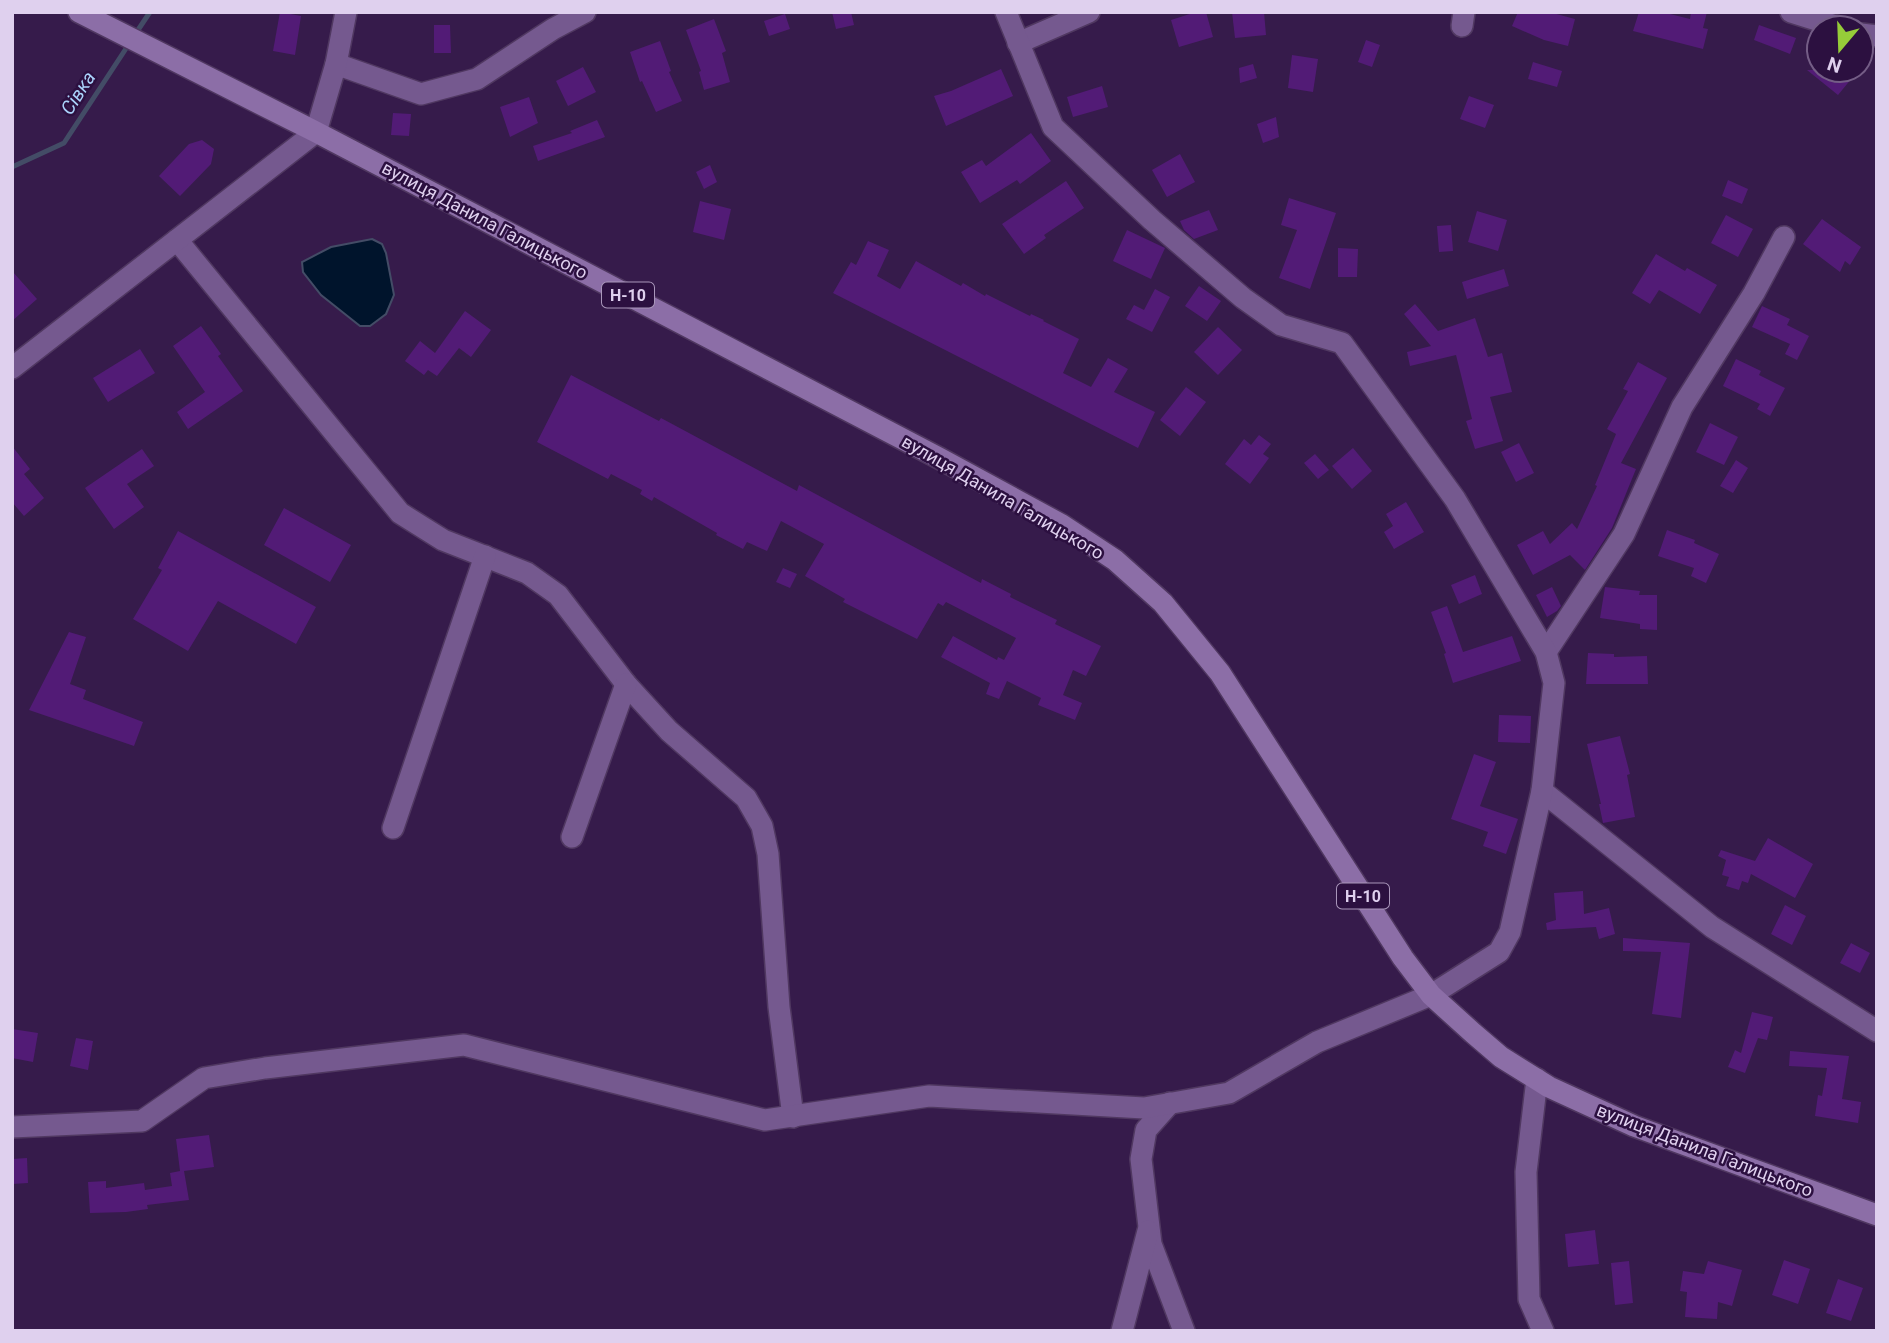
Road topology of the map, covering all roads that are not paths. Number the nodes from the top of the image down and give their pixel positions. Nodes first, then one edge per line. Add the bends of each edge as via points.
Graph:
1 (79, 12) edge
2 (346, 12) edge
3 (584, 12) edge
4 (1006, 12) edge
5 (1089, 12) edge
6 (1018, 43) junction
7 (335, 64) junction
8 (316, 132) junction
9 (1784, 237) dead end
10 (177, 240) junction
11 (12, 368) edge
12 (485, 556) junction
13 (1546, 652) junction
14 (626, 684) junction
15 (1542, 791) junction
16 (393, 828) dead end
17 (572, 837) dead end
18 (1431, 995) junction
19 (1877, 1031) edge
20 (1537, 1079) junction
21 (1170, 1103) junction
22 (793, 1117) junction
23 (12, 1127) edge
24 (1877, 1215) edge
25 (1149, 1225) junction
26 (1122, 1331) edge
27 (1184, 1331) edge
28 (1543, 1331) edge

1 - 8 main road, вулиця Данила Галицького / Н-10
2 - 7 street
3 - 7 street via 477,79 421,94
4 - 6 street
5 - 6 street
6 - 13 street via 1053,127 1152,220 1281,325 1342,343 1455,499
7 - 8 street
8 - 10 street
8 - 18 main road, вулиця Данила Галицького / Н-10 via 939,458 1062,525 1115,560 1163,603 1220,673
9 - 13 street via 1682,407 1624,534
10 - 11 street
10 - 12 street via 400,513 443,540
12 - 14 street via 527,573 558,595
12 - 16 street
13 - 15 street via 1553,684
14 - 17 street
14 - 22 street via 669,731 746,798 762,826
15 - 18 street via 1510,932 1499,951
15 - 19 street via 1712,927
18 - 20 main road, вулиця Данила Галицького / Н-10 via 1501,1057
18 - 21 street via 1317,1042 1229,1093
20 - 24 main road, вулиця Данила Галицького / Н-10 via 1634,1126
20 - 28 street via 1526,1172 1529,1298
21 - 22 street via 1144,1108 929,1096
21 - 25 street via 1146,1130 1141,1159
22 - 23 street via 765,1120 464,1045 204,1078 142,1121
25 - 26 street
25 - 27 street

